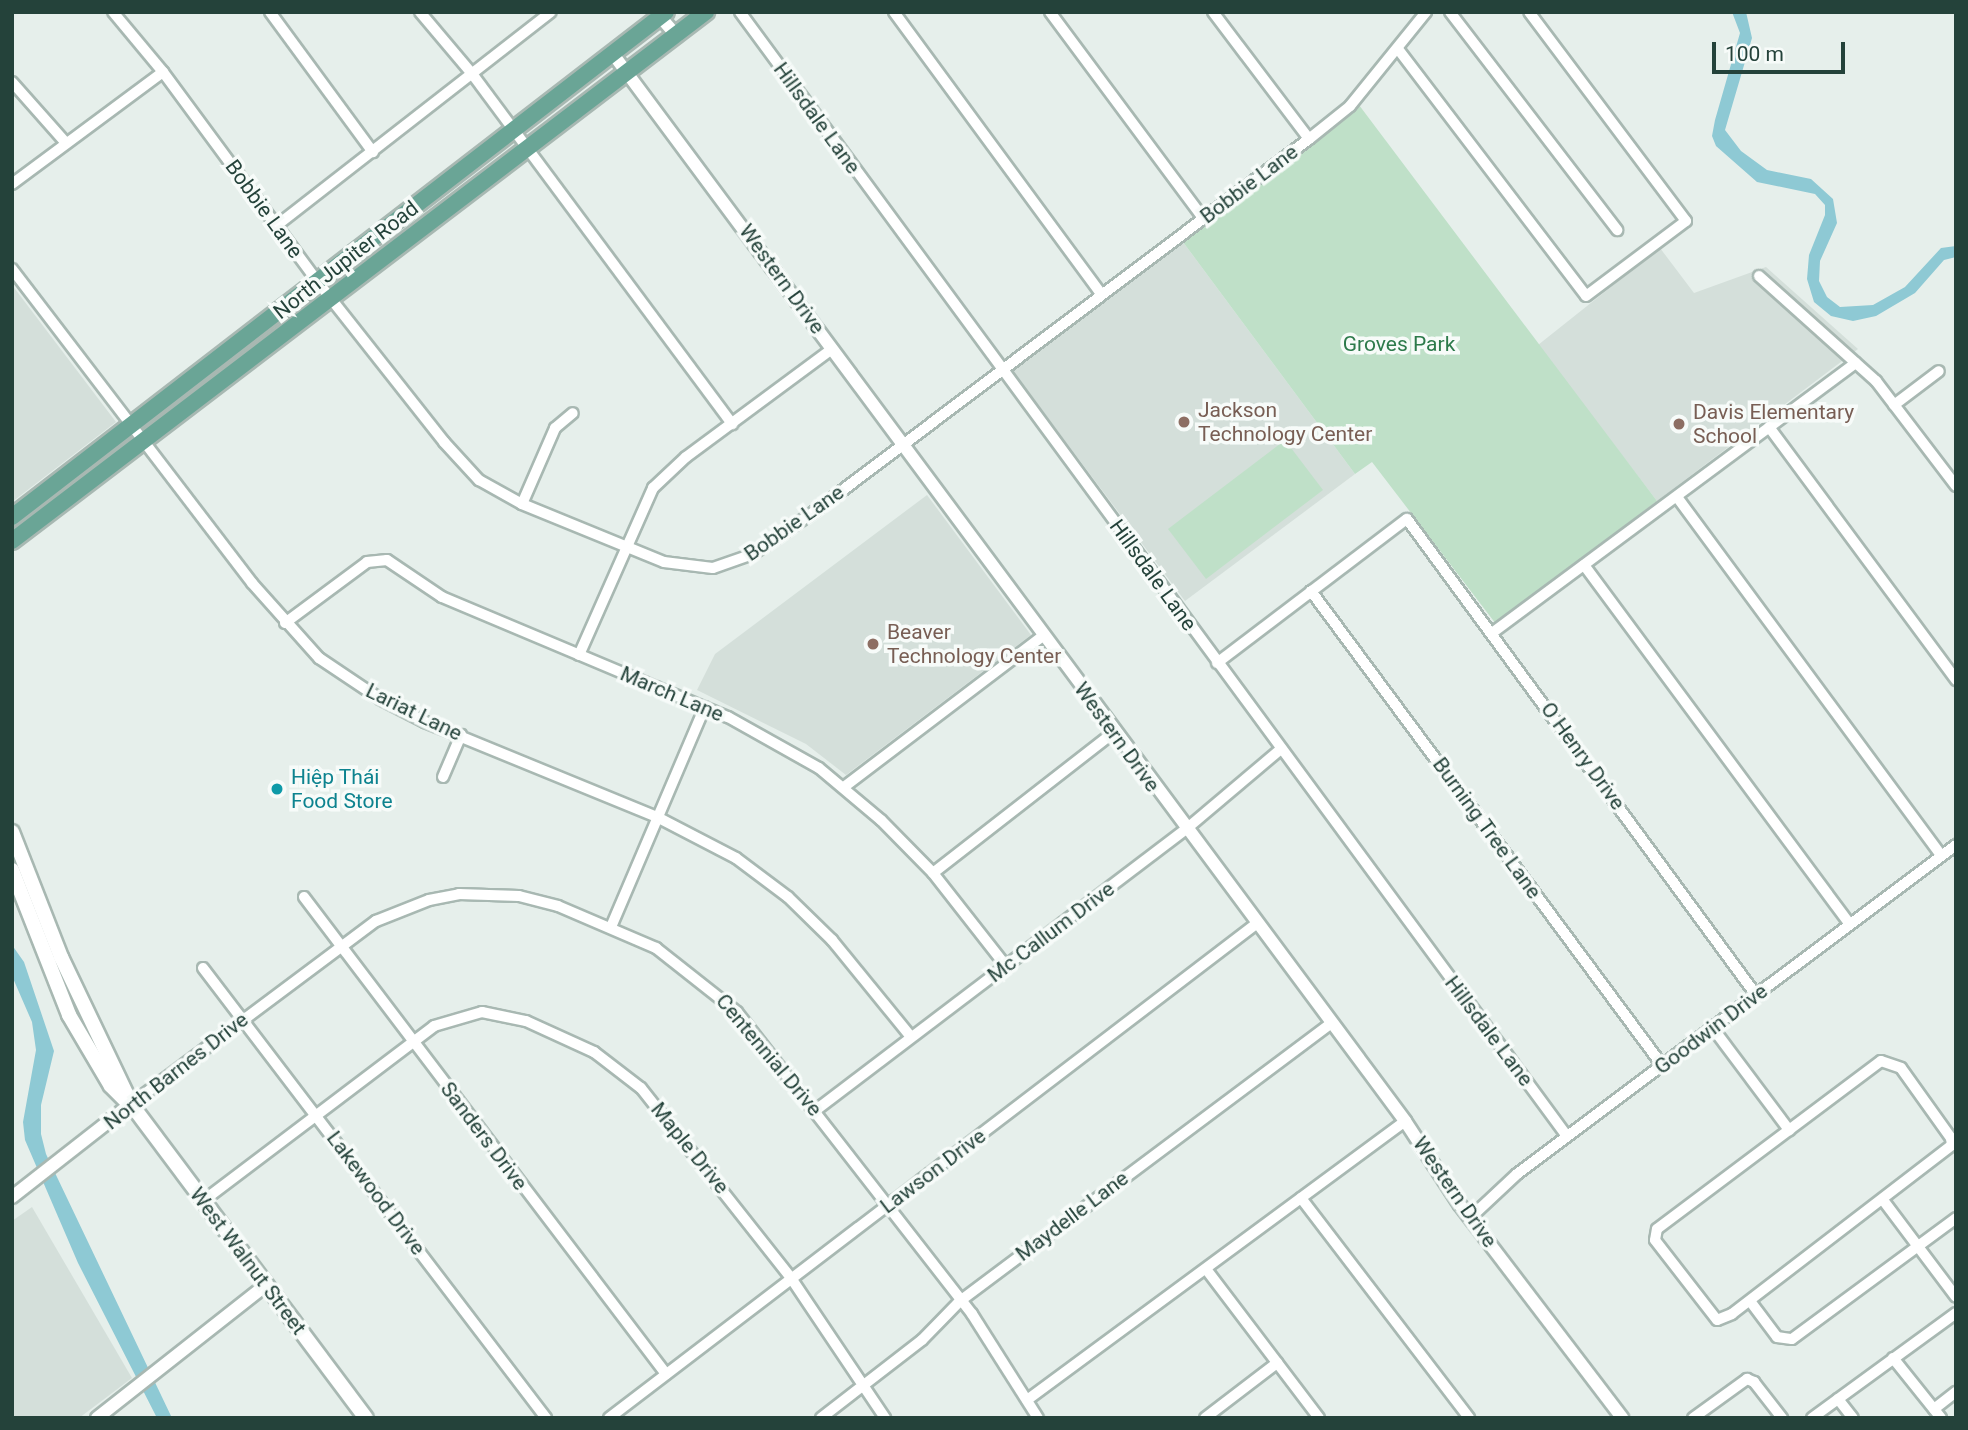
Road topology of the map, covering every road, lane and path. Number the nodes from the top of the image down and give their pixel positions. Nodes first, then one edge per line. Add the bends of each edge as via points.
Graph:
1 (113, 12) edge
2 (270, 12) edge
3 (420, 12) edge
4 (551, 12) edge
5 (706, 12) edge
6 (740, 12) edge
7 (894, 12) edge
8 (1050, 12) edge
9 (1213, 12) edge
10 (1426, 12) edge
11 (1450, 12) edge
12 (1529, 12) edge
13 (661, 14) edge
14 (677, 36) junction
15 (1398, 49) junction
16 (613, 54) junction
17 (163, 72) junction
18 (627, 72) junction
19 (473, 75) junction
20 (12, 82) edge
21 (514, 130) junction
22 (1309, 139) junction
23 (66, 143) junction
24 (526, 147) junction
25 (373, 152) junction
26 (12, 184) edge
27 (1203, 218) junction
28 (276, 226) junction
29 (1616, 230) dead end
30 (12, 269) edge
31 (1759, 276) dead end
32 (317, 281) junction
33 (1101, 294) junction
34 (332, 298) junction
35 (832, 349) junction
36 (1856, 363) junction
37 (1002, 368) junction
38 (1939, 371) dead end
39 (1894, 405) junction
40 (573, 413) dead end
41 (732, 424) junction
42 (131, 425) junction
43 (1769, 427) junction
44 (143, 441) junction
45 (902, 444) junction
46 (1956, 486) edge
47 (1677, 497) junction
48 (522, 504) junction
49 (18, 513) edge
50 (35, 524) junction
51 (12, 541) edge
52 (627, 545) junction
53 (1584, 565) junction
54 (1311, 591) junction
55 (285, 623) junction
56 (1492, 634) junction
57 (1043, 636) junction
58 (579, 655) junction
59 (1217, 663) junction
60 (1956, 680) edge
61 (705, 707) junction
62 (1113, 733) junction
63 (461, 736) junction
64 (1281, 749) junction
65 (443, 777) dead end
66 (844, 787) junction
67 (657, 817) junction
68 (1185, 830) junction
69 (13, 834) edge
70 (1956, 845) edge
71 (1941, 855) junction
72 (12, 870) edge
73 (933, 873) junction
74 (304, 897) dead end
75 (1256, 924) junction
76 (1850, 924) junction
77 (611, 927) junction
78 (43, 930) junction
79 (341, 946) junction
80 (1006, 966) junction
81 (203, 968) dead end
82 (1756, 995) junction
83 (244, 1019) junction
84 (1331, 1023) junction
85 (1712, 1027) junction
86 (911, 1037) junction
87 (413, 1042) junction
88 (1662, 1065) junction
89 (131, 1104) junction
90 (816, 1110) junction
91 (317, 1115) junction
92 (1405, 1121) junction
93 (1789, 1130) junction
94 (1567, 1136) junction
95 (12, 1197) edge
96 (1301, 1198) junction
97 (1883, 1200) junction
98 (204, 1201) junction
99 (887, 1206) junction
100 (1470, 1218) junction
101 (1956, 1218) edge
102 (1918, 1247) junction
103 (1206, 1269) junction
104 (791, 1278) junction
105 (266, 1285) junction
106 (1956, 1297) edge
107 (960, 1301) junction
108 (1750, 1301) junction
109 (1956, 1312) edge
110 (1893, 1357) junction
111 (1277, 1363) junction
112 (666, 1374) junction
113 (864, 1385) junction
114 (1956, 1392) edge
115 (1838, 1399) junction
116 (1027, 1400) junction
117 (1937, 1413) edge
118 (1695, 1416) edge
119 (97, 1418) edge
120 (366, 1418) edge
121 (547, 1418) edge
122 (608, 1418) edge
123 (821, 1418) edge
124 (885, 1418) edge
125 (1038, 1418) edge
126 (1205, 1418) edge
127 (1319, 1418) edge
128 (1469, 1418) edge
129 (1622, 1418) edge
130 (1782, 1418) edge
131 (1812, 1418) edge
132 (1853, 1418) edge

1 - 17 street, Bobbie Lane
2 - 25 street
3 - 19 street
4 - 19 street
5 - 14 main road, North Jupiter Road
6 - 37 street, Hillsdale Lane
7 - 33 street
8 - 27 street
9 - 22 street
10 - 15 street, Bobbie Lane
11 - 29 street
12 - 15 street via 1686,221 1586,296
13 - 14 street
13 - 16 main road, North Jupiter Road
14 - 18 main road, North Jupiter Road
15 - 22 street, Bobbie Lane via 1350,106
16 - 18 street, Western Drive
16 - 21 main road, North Jupiter Road
17 - 23 street
17 - 28 street, Bobbie Lane
18 - 24 main road, North Jupiter Road
18 - 35 street, Western Drive
19 - 21 street
19 - 25 street
20 - 23 street
21 - 24 street
21 - 32 main road, North Jupiter Road
22 - 27 street, Bobbie Lane
23 - 26 street
24 - 34 main road, North Jupiter Road
24 - 41 street
25 - 28 street
27 - 33 street, Bobbie Lane
28 - 32 street, Bobbie Lane
30 - 42 street, Lariat Lane
31 - 36 street
32 - 34 street, Bobbie Lane
32 - 42 main road, North Jupiter Road
33 - 37 street, Bobbie Lane
34 - 44 main road, North Jupiter Road
34 - 48 street, Bobbie Lane via 462,463 492,490
35 - 41 street
35 - 45 street, Western Drive
36 - 39 street
36 - 43 street
37 - 45 street, Bobbie Lane
37 - 59 street, Hillsdale Lane
38 - 39 street
39 - 46 street
40 - 48 street via 555,428
41 - 52 street via 653,488
42 - 44 street, Lariat Lane
42 - 49 main road, North Jupiter Road
43 - 47 street
43 - 60 street
44 - 50 main road, North Jupiter Road
44 - 55 street, Lariat Lane
45 - 52 street, Bobbie Lane via 738,562 691,568
45 - 57 street, Western Drive
47 - 53 street
47 - 71 street
48 - 52 street, Bobbie Lane
49 - 50 main road
50 - 51 main road, North Jupiter Road
52 - 58 street
53 - 56 street
53 - 76 street
54 - 56 street, O Henry Drive via 1407,519
54 - 59 street
54 - 88 street, Burning Tree Lane
55 - 58 street, March Lane via 367,562 387,560 442,597
55 - 63 street, Lariat Lane via 351,681
56 - 82 street, O Henry Drive
57 - 62 street, Western Drive
57 - 66 street
58 - 61 street, March Lane
59 - 64 street, Hillsdale Lane
61 - 66 street, March Lane via 780,743
61 - 67 street
62 - 68 street, Western Drive
62 - 73 street
63 - 65 street
63 - 67 street, Lariat Lane
64 - 68 street, Mc Callum Drive
64 - 94 street, Hillsdale Lane
66 - 73 street, March Lane
67 - 77 street
67 - 86 street, Lariat Lane via 720,848 788,897 832,940
68 - 75 street, Western Drive
68 - 80 street, Mc Callum Drive
69 - 78 main road, West Walnut Street
70 - 71 street, Goodwin Drive
71 - 76 street, Goodwin Drive
72 - 78 main road, West Walnut Street
73 - 80 street, March Lane
74 - 79 street, Sanders Drive
75 - 84 street, Western Drive
75 - 99 street, Lawson Drive
76 - 82 street, Goodwin Drive
77 - 79 street, Centennial Drive via 519,897 459,894 376,921
77 - 90 street, Centennial Drive via 656,948 714,990
78 - 89 main road, West Walnut Street
78 - 89 main road, West Walnut Street via 75,1027 111,1086
79 - 83 street, North Barnes Drive
79 - 87 street, Sanders Drive
80 - 86 street, Mc Callum Drive
81 - 83 street, Lakewood Drive
82 - 85 street, Goodwin Drive
83 - 89 street, North Barnes Drive
83 - 91 street, Lakewood Drive
84 - 92 street, Western Drive
84 - 107 street, Maydelle Lane
85 - 88 street, Goodwin Drive
85 - 93 street
86 - 90 street, Mc Callum Drive
87 - 91 street, Maple Drive
87 - 104 street, Maple Drive via 434,1026 482,1012 526,1021 618,1066 674,1125
87 - 112 street, Sanders Drive
88 - 94 street, Goodwin Drive
89 - 95 street, North Barnes Drive
89 - 98 main road, West Walnut Street
90 - 99 street, Centennial Drive
91 - 98 street, Maple Drive
91 - 121 street, Lakewood Drive
92 - 96 street
92 - 100 street, Western Drive
93 - 97 street via 1881,1061 1900,1068 1952,1145
93 - 108 street via 1653,1236 1717,1320
94 - 100 street, Goodwin Drive
96 - 103 street
96 - 128 street
97 - 102 street
97 - 108 street
98 - 105 main road, West Walnut Street
99 - 104 street, Lawson Drive
99 - 107 street, Centennial Drive
100 - 129 street, Western Drive
101 - 102 street
102 - 106 street
102 - 108 street via 1792,1339 1777,1337
103 - 111 street
103 - 116 street
104 - 112 street, Lawson Drive
104 - 113 street, Maple Drive
105 - 119 street
105 - 120 main road, West Walnut Street
107 - 113 street, Maydelle Lane via 922,1340
107 - 116 street, Centennial Drive
109 - 110 street
110 - 115 street
110 - 117 street
111 - 126 street
111 - 127 street
112 - 122 street, Lawson Drive
113 - 123 street, Maydelle Lane
113 - 124 street, Maple Drive
114 - 117 street
115 - 131 street
115 - 132 street
116 - 125 street, Centennial Drive
118 - 130 street via 1747,1379

